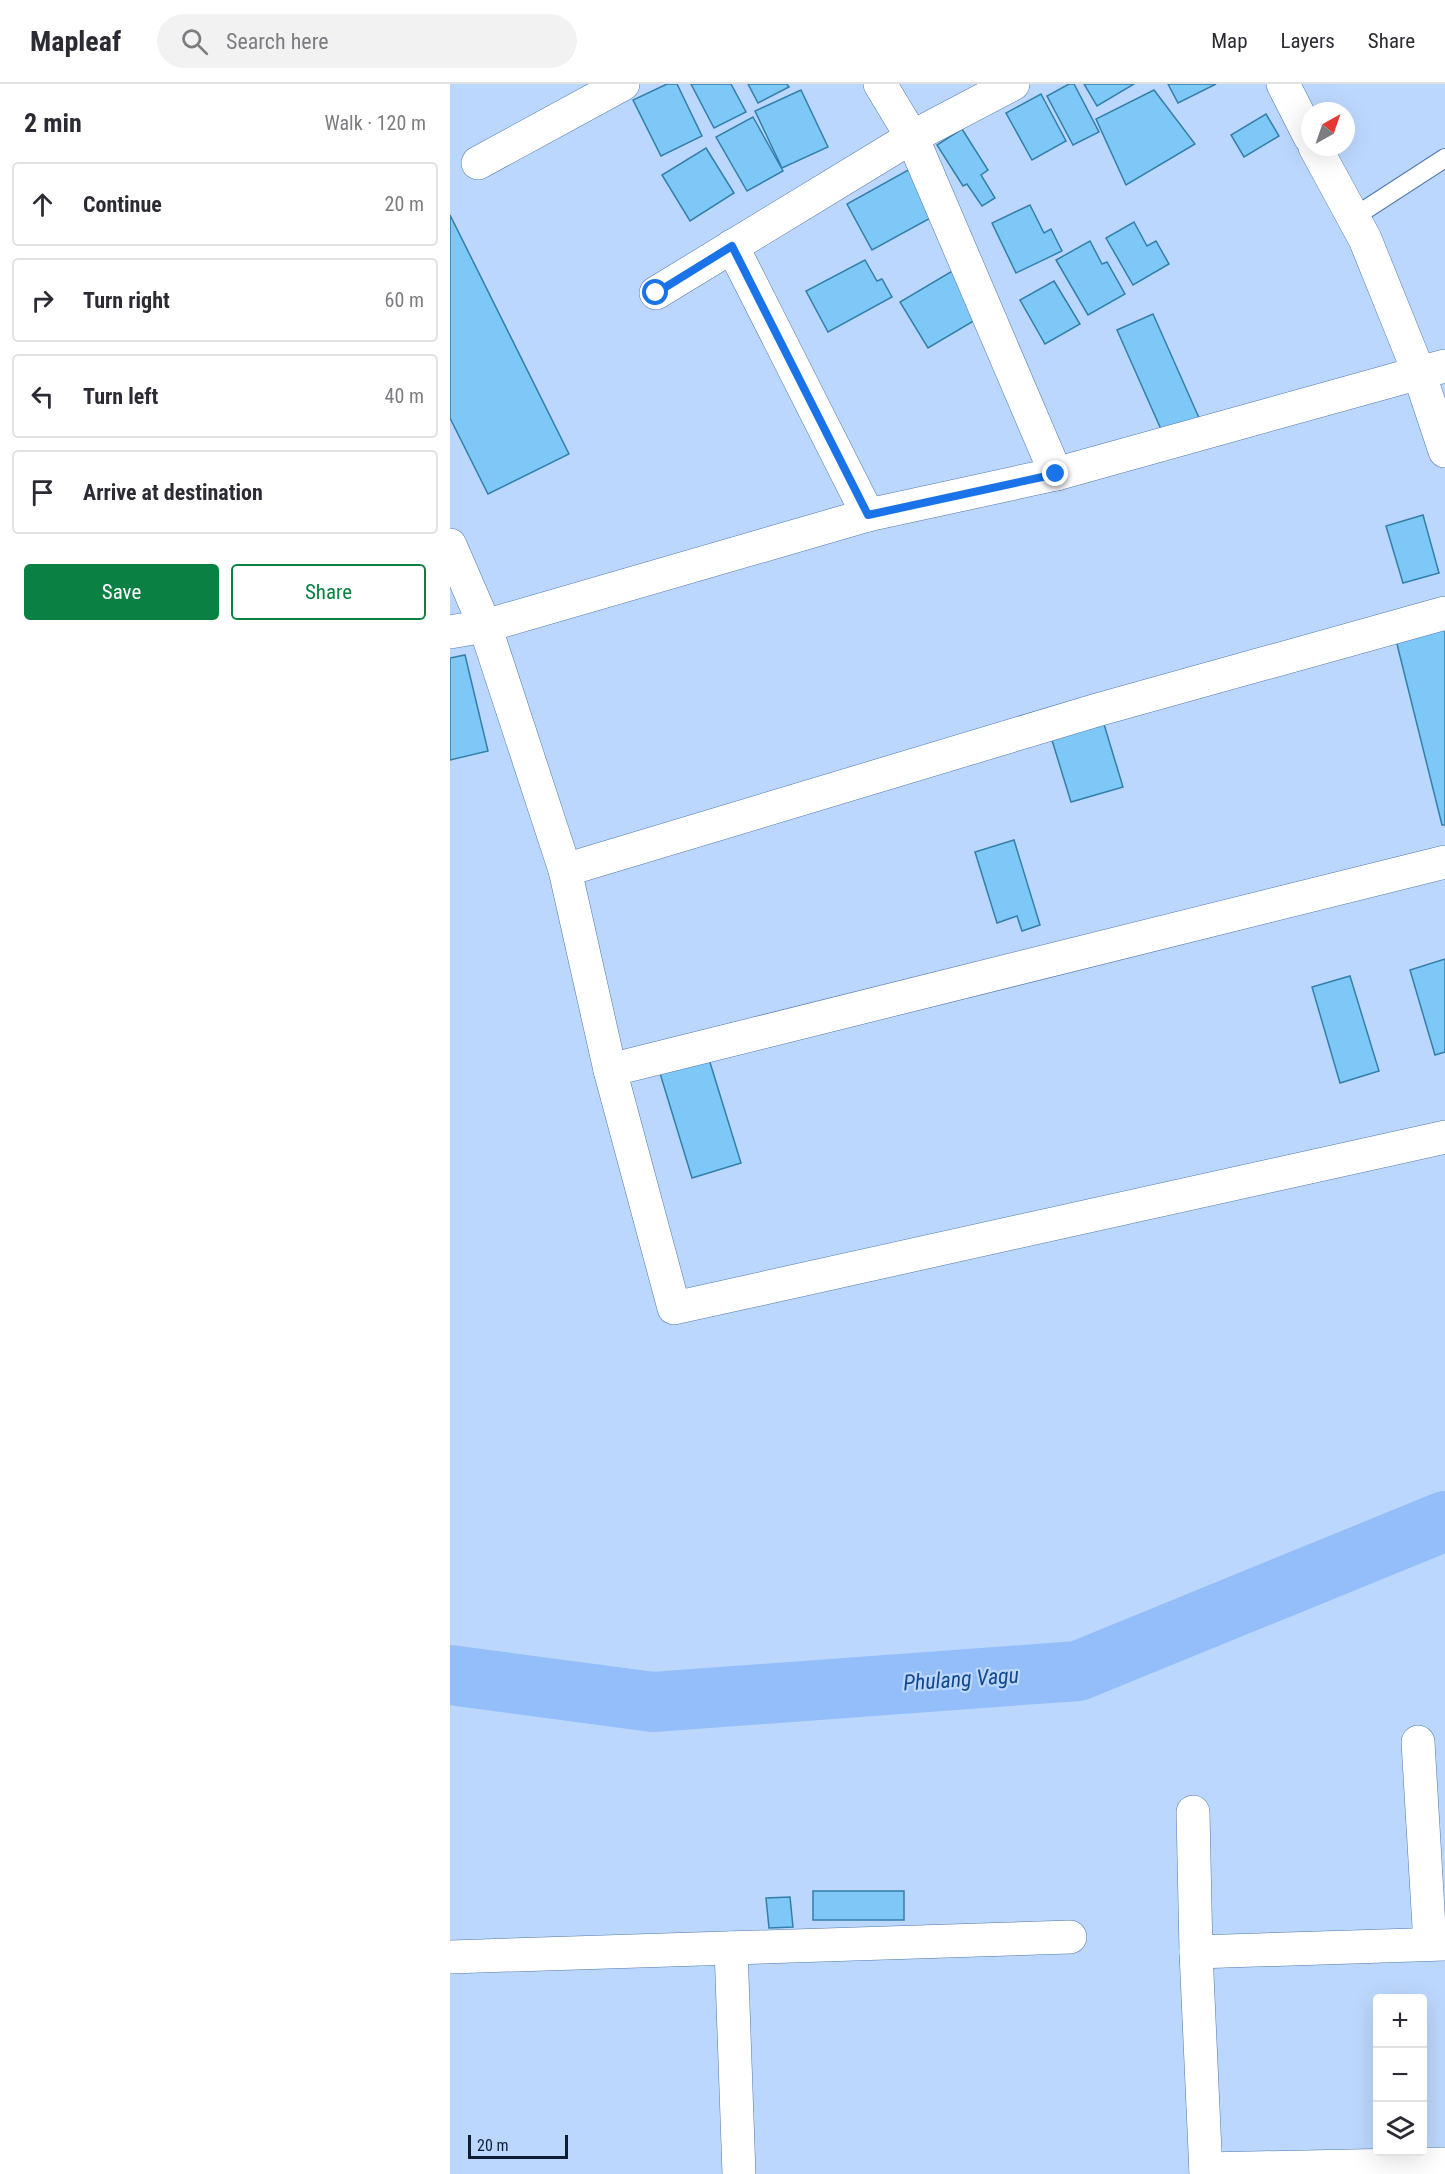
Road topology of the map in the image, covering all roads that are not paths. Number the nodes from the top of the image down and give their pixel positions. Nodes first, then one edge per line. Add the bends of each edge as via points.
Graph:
1 (623, 84) edge
2 (880, 84) edge
3 (1013, 84) edge
4 (1283, 84) edge
5 (1301, 119) edge
6 (912, 137) junction
7 (1320, 156) edge
8 (1445, 158) edge
9 (478, 163) dead end
10 (1354, 217) junction
11 (732, 246) junction
12 (656, 293) dead end
13 (1432, 370) edge
14 (1445, 451) edge
15 (1056, 474) junction
16 (868, 515) junction
17 (450, 545) edge
18 (1445, 613) edge
19 (485, 626) junction
20 (450, 632) edge
21 (1445, 862) edge
22 (565, 870) junction
23 (610, 1070) junction
24 (1445, 1137) edge
25 (1418, 1742) dead end
26 (1193, 1812) dead end
27 (1070, 1937) dead end
28 (1437, 1944) edge
29 (731, 1948) junction
30 (1196, 1952) junction
31 (450, 1957) edge
32 (1431, 2168) edge
33 (1206, 2171) edge
34 (739, 2174) edge

1 - 9 street
2 - 6 street
3 - 6 street
4 - 5 street
6 - 11 street
6 - 15 street
7 - 10 street
8 - 10 lane
10 - 13 street
11 - 12 street
11 - 16 street
13 - 14 street
13 - 15 street
15 - 16 street
16 - 19 street
17 - 19 street
18 - 22 street via 1086,713
19 - 20 street
19 - 22 street
21 - 23 street
22 - 23 street
23 - 24 street via 674,1308
25 - 28 street
26 - 30 street
27 - 29 street
28 - 30 street
29 - 31 street
29 - 34 street
30 - 33 street
32 - 33 street

